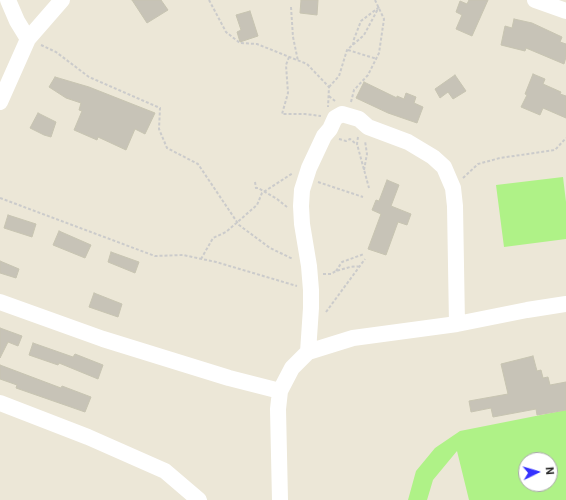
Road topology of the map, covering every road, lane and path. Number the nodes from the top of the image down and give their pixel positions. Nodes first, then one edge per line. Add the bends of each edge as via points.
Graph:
1 (8, 0) edge
2 (62, 0) edge
3 (209, 0) edge
4 (375, 0) edge
5 (535, 0) edge
6 (292, 7) dead end
7 (379, 7) junction
8 (566, 11) edge
9 (28, 40) junction
10 (353, 45) junction
11 (348, 50) junction
12 (289, 57) junction
13 (377, 59) junction
14 (298, 61) junction
15 (330, 87) junction
16 (0, 102) edge
17 (335, 112) junction
18 (326, 118) dead end
19 (359, 119) junction
20 (566, 138) edge
21 (308, 173) junction
22 (255, 182) dead end
23 (369, 188) dead end
24 (453, 188) junction
25 (264, 191) junction
26 (362, 197) dead end
27 (0, 198) edge
28 (292, 210) dead end
29 (237, 221) junction
30 (364, 254) dead end
31 (201, 259) junction
32 (366, 259) dead end
33 (361, 266) junction
34 (336, 272) junction
35 (310, 277) junction
36 (0, 302) edge
37 (566, 304) edge
38 (323, 315) dead end
39 (457, 324) junction
40 (308, 352) junction
41 (280, 391) junction
42 (0, 403) edge
43 (198, 500) edge
44 (280, 500) edge

1 - 9 street
2 - 9 street
3 - 12 path via 226,32 240,43 257,44
4 - 7 path
5 - 8 street
6 - 14 path
7 - 10 path via 364,36
7 - 10 path via 361,21
7 - 13 path via 384,19
9 - 16 street
9 - 29 path via 56,52 89,77 160,108 159,129 167,148 198,164
10 - 11 path
11 - 13 path
11 - 15 path via 339,76
12 - 14 path
12 - 18 path via 286,65 288,93 282,114 315,114
13 - 17 path via 368,75 354,90 348,111
14 - 15 path via 307,64
15 - 17 path
17 - 19 street
17 - 21 street via 336,118 324,136
19 - 23 path via 357,144
19 - 24 street via 368,127 408,142 433,157 444,167
20 - 24 path via 555,150 478,164
21 - 25 path via 292,173
21 - 26 path
21 - 35 street via 302,190 301,206
22 - 25 path via 256,188
24 - 39 street
25 - 28 path
25 - 29 path via 257,204
27 - 31 path via 156,256 183,255
29 - 31 path via 226,232 213,238
29 - 35 path
30 - 34 path via 342,262
31 - 35 path
32 - 33 path
33 - 34 path
33 - 38 path
34 - 35 path
35 - 40 street
36 - 41 street via 103,339 228,378
37 - 39 street
39 - 40 street via 353,338
40 - 41 street via 292,368
41 - 44 street
42 - 43 street via 88,437 164,471

